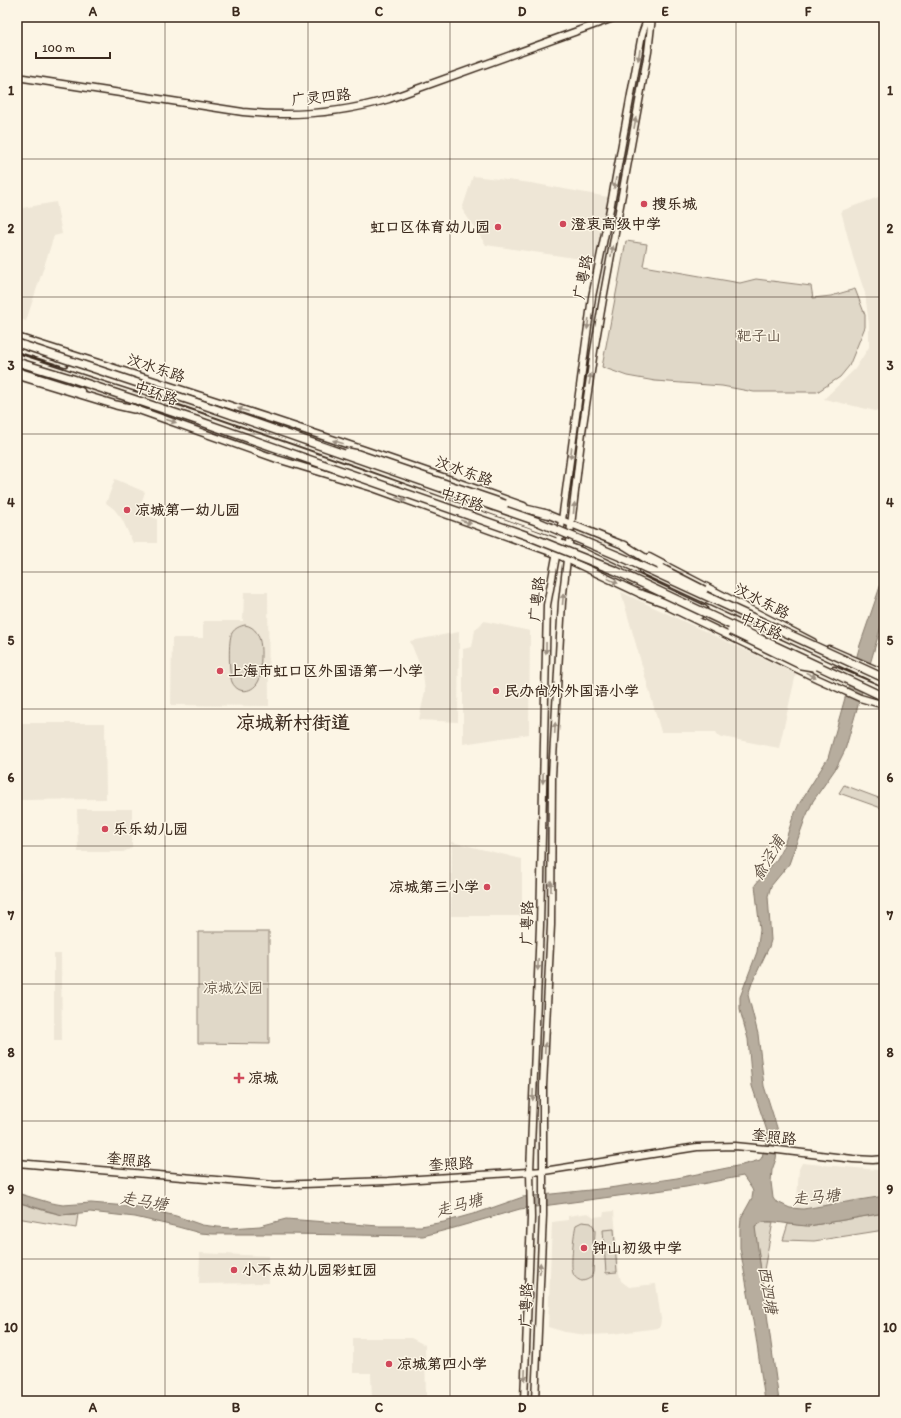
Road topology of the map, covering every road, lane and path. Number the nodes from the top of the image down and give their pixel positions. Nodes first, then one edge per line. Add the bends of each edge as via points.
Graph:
1 (616, 17) edge
2 (648, 17) edge
3 (652, 17) edge
4 (17, 77) edge
5 (17, 338) edge
6 (17, 345) edge
7 (18, 359) edge
8 (17, 371) edge
9 (17, 375) edge
10 (147, 378) junction
11 (124, 382) junction
12 (134, 409) junction
13 (324, 448) junction
14 (386, 457) junction
15 (349, 460) junction
16 (347, 468) junction
17 (455, 481) junction
18 (373, 488) junction
19 (446, 502) junction
20 (481, 506) junction
21 (430, 509) junction
22 (547, 514) junction
23 (562, 520) junction
24 (572, 524) junction
25 (560, 535) junction
26 (570, 539) junction
27 (558, 543) junction
28 (624, 545) junction
29 (569, 547) junction
30 (556, 554) junction
31 (567, 559) junction
32 (680, 573) junction
33 (659, 578) junction
34 (642, 594) joint
35 (754, 611) junction
36 (699, 618) junction
37 (728, 620) junction
38 (741, 627) junction
39 (767, 629) junction
40 (753, 647) junction
41 (848, 660) junction
42 (821, 668) junction
43 (884, 673) edge
44 (884, 678) edge
45 (884, 683) edge
46 (884, 691) edge
47 (884, 697) edge
48 (884, 705) edge
49 (884, 1159) edge
50 (17, 1163) edge
51 (544, 1171) junction
52 (530, 1172) junction
53 (524, 1401) edge
54 (535, 1401) edge

1 - 4 main road, 广灵四路 via 394,98 324,112 243,112
2 -> 23 main road, 广粤路 via 642,34 592,297
24 -> 3 main road, 广粤路 via 594,351 648,52
5 - 10 main road, 汶水东路
6 - 11 main road, 汶水东路 via 24,350
6 - 13 highway, 中环路, bridge via 159,390
7 - 16 main road, 汶水东路 via 200,416
7 - 42 highway, 中环路, bridge via 528,536 616,571
8 - 12 main road
9 - 12 highway
10 - 11 main road
14 -> 10 main road, 汶水东路
11 - 15 main road, 汶水东路
12 -> 18 main road via 277,459
13 - 22 highway, bridge via 358,454 505,504
13 - 41 highway, 中环路, bridge via 582,539
14 - 15 main road
14 - 17 main road, 汶水东路
15 - 20 main road, 汶水东路
16 - 18 main road
16 - 19 main road, 汶水东路
17 - 20 main road
17 - 22 main road, 汶水东路
18 -> 21 main road
19 - 21 main road
19 - 27 main road, 汶水东路
20 - 25 main road, 汶水东路
21 -> 30 main road
22 - 23 main road, 汶水东路
23 - 24 main road, 汶水东路
23 - 25 main road, 广粤路
24 - 26 main road, 广粤路
24 - 28 main road, 汶水东路
25 - 26 main road, 汶水东路
25 - 27 main road, 广粤路
26 - 29 main road, 广粤路
26 - 33 main road, 汶水东路
27 - 29 main road, 汶水东路
27 - 30 main road, 广粤路
28 - 32 main road, 汶水东路
28 - 41 highway, bridge via 661,568
29 - 31 main road, 广粤路
29 - 37 main road, 汶水东路
30 - 31 main road
30 -> 52 main road, 广粤路 via 547,605 540,926
31 -> 34 main road
51 -> 31 main road, 广粤路 via 543,1086 551,925 552,776
32 - 33 main road
32 - 35 main road, 汶水东路
33 - 39 main road, 汶水东路
34 - 36 highway
35 - 39 main road
35 - 41 main road, 汶水东路
36 - 37 main road
36 - 40 main road
36 - 42 highway, bridge via 801,665
37 - 38 main road, 汶水东路
38 - 40 main road
38 - 46 main road, 汶水东路
39 - 45 main road, 汶水东路
40 -> 48 main road via 860,698
41 - 43 main road, 汶水东路
41 - 44 highway, 中环路, bridge
42 - 47 highway, 中环路, bridge
49 - 51 main road, 奎照路 via 853,1159 735,1146 696,1147
50 - 52 main road, 奎照路 via 275,1185
51 - 52 main road, 奎照路
54 -> 51 main road, 广粤路
52 -> 53 main road, 广粤路

